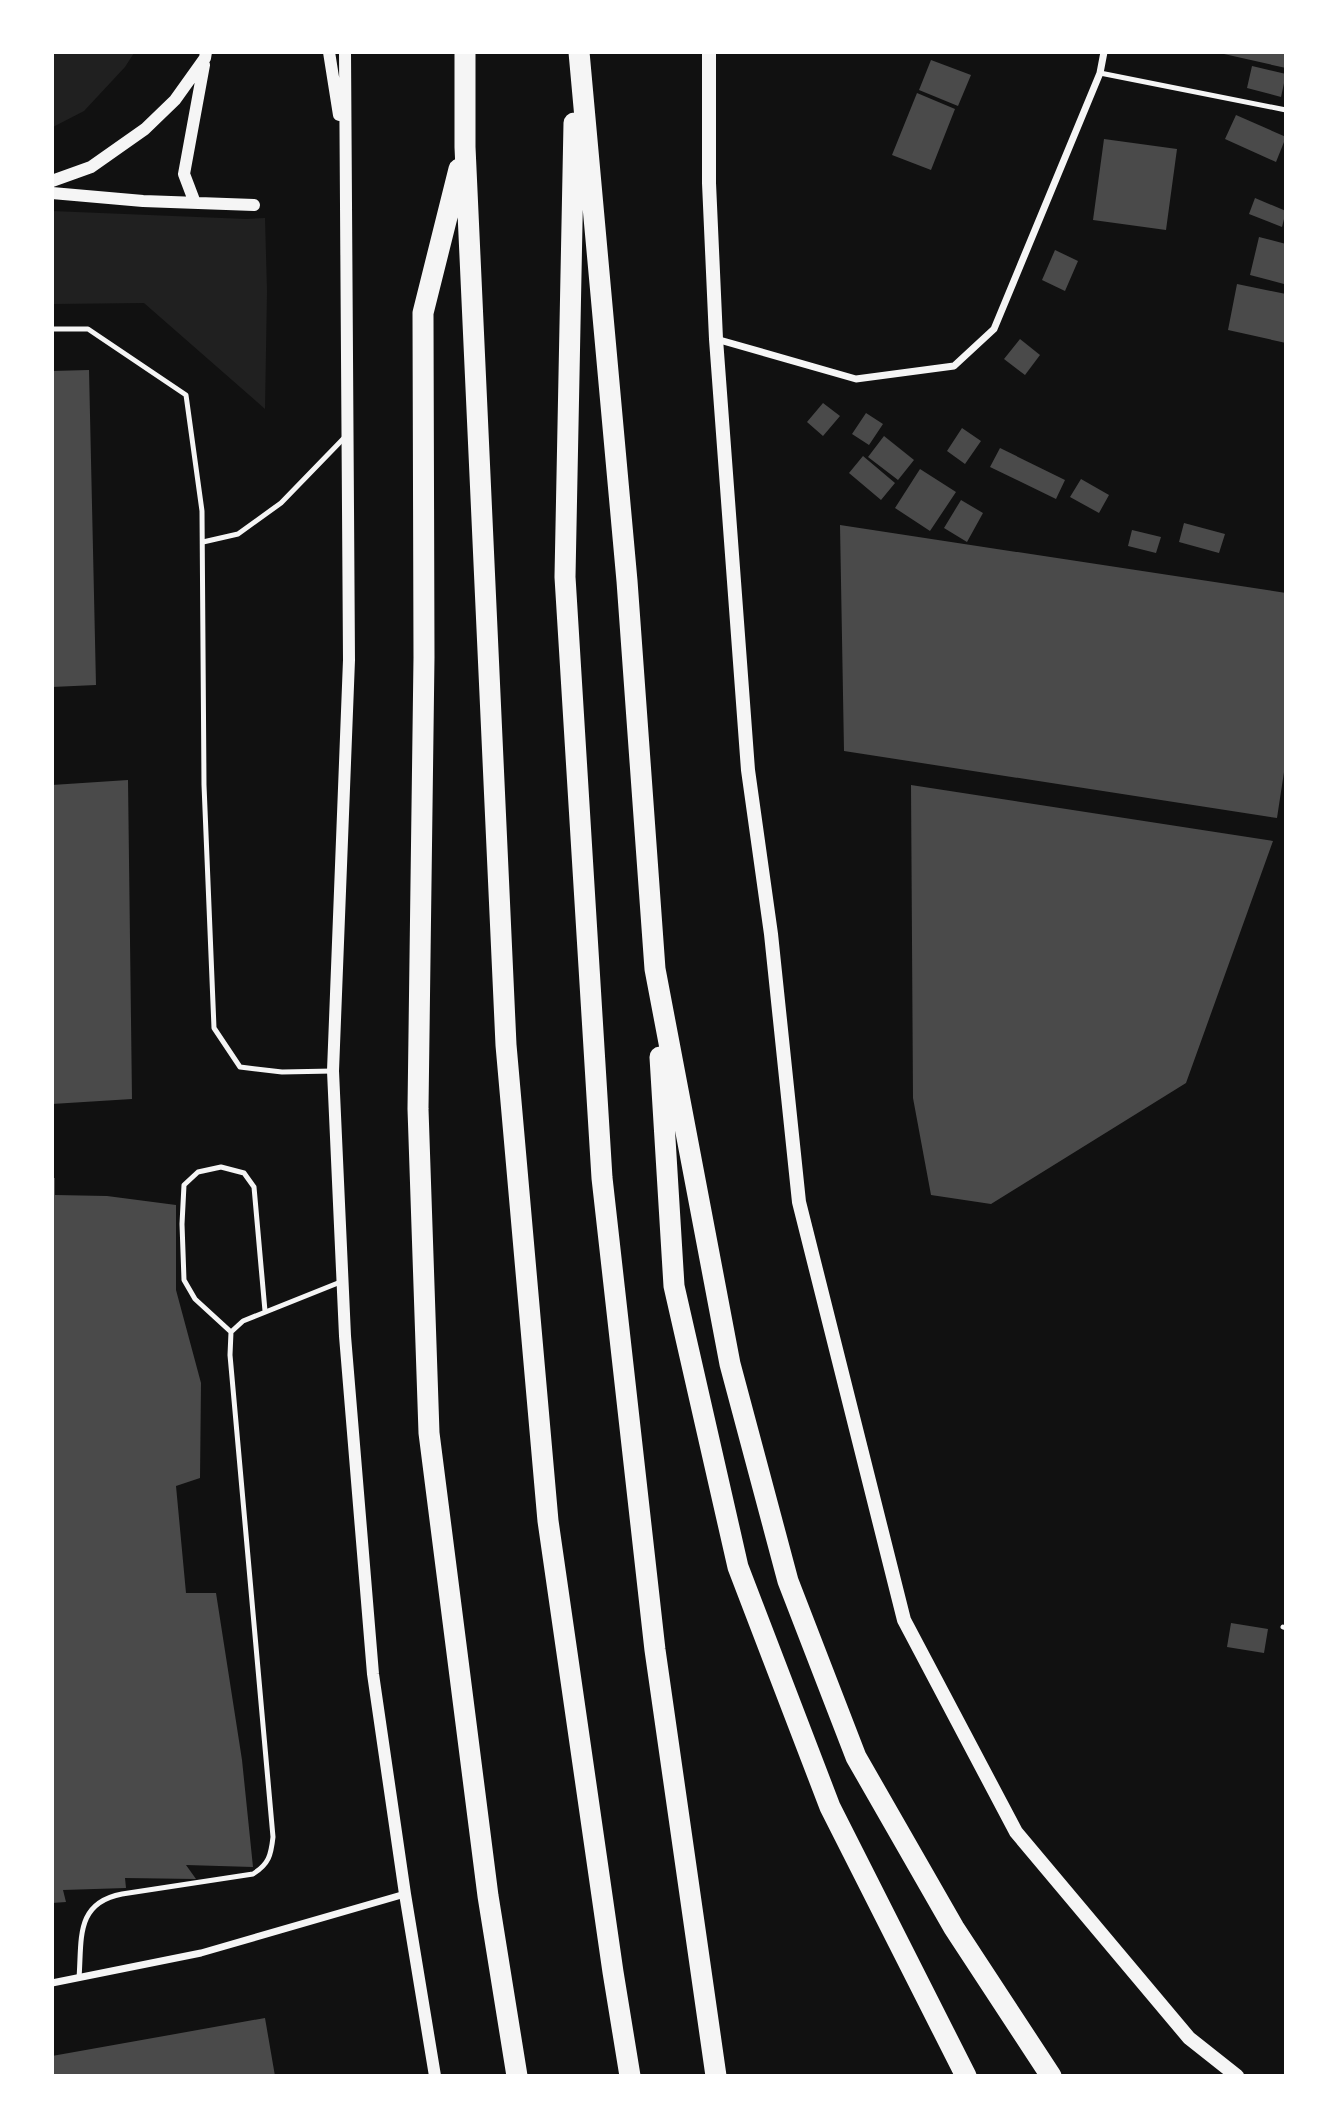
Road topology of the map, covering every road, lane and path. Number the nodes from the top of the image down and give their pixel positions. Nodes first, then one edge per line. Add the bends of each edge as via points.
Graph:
1 (329, 52) edge
2 (345, 52) edge
3 (465, 52) edge
4 (577, 52) edge
5 (709, 52) edge
6 (1104, 52) edge
7 (206, 55) edge
8 (1100, 73) junction
9 (1286, 110) edge
10 (465, 147) junction
11 (345, 153) junction
12 (52, 181) edge
13 (52, 192) edge
14 (195, 203) junction
15 (254, 205) dead end
16 (52, 329) edge
17 (716, 339) junction
18 (346, 435) junction
19 (203, 542) junction
20 (654, 969) junction
21 (333, 1071) junction
22 (343, 1282) junction
23 (265, 1311) junction
24 (231, 1332) junction
25 (405, 1894) junction
26 (79, 1978) junction
27 (52, 1983) edge
28 (435, 2076) edge
29 (517, 2076) edge
30 (630, 2076) edge
31 (716, 2076) edge
32 (966, 2076) edge
33 (1051, 2076) edge
34 (1237, 2076) edge

1 - 11 street
2 - 11 street
3 - 10 highway
4 - 20 highway via 627,581
4 - 31 highway via 565,577 602,1178 654,1650
5 - 17 main road
6 - 8 street
7 - 12 street via 176,100 145,129 91,167
7 - 14 street via 184,174
8 - 9 lane
8 - 17 street via 995,329 954,366 856,379
10 - 29 highway via 423,313 418,1109 429,1433 488,1896
10 - 30 highway via 506,1045 548,1521
11 - 18 street
13 - 14 street
14 - 15 street
16 - 19 lane via 88,329 186,395
17 - 34 main road via 748,770 771,934 799,1202 904,1620 1016,1832 1189,2038
18 - 19 lane via 281,503 238,534
18 - 21 street via 349,660
19 - 21 lane via 204,785 214,1028 240,1067
20 - 32 highway via 674,1286 738,1567 831,1807
20 - 33 highway via 730,1364 788,1581 856,1757 954,1928
21 - 22 street
22 - 23 lane
22 - 25 street via 373,1674
23 - 24 lane
23 - 24 lane via 254,1187 244,1173 221,1167 198,1172 184,1185 184,1280 195,1299
24 - 26 lane via 271,1856 265,1867 253,1874 110,1897 96,1904 82,1930
25 - 26 street via 201,1953
25 - 28 street
26 - 27 street

